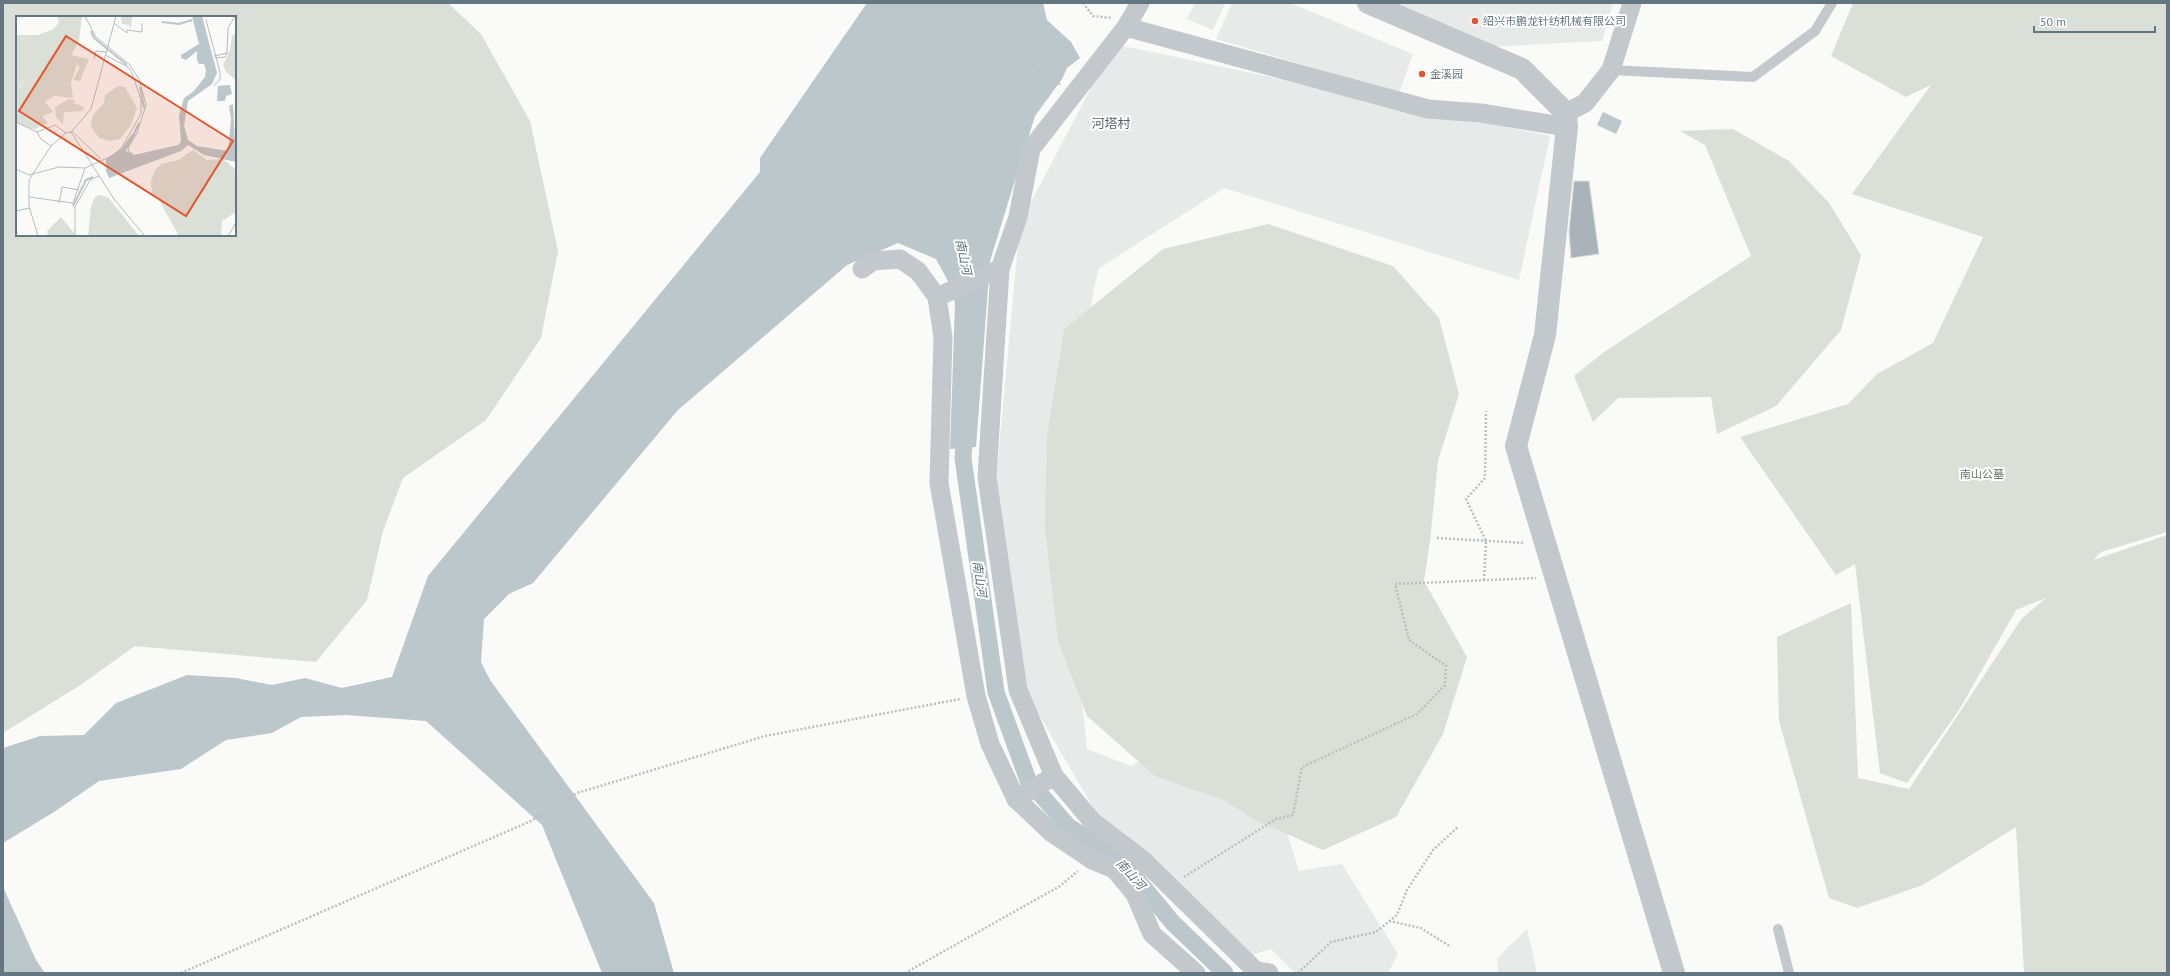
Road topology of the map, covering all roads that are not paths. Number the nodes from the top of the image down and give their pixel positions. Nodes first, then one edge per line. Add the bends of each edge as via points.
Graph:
1 (1140, 3) edge
2 (1368, 3) edge
3 (1632, 3) edge
4 (1832, 3) edge
5 (1128, 23) junction
6 (1611, 70) junction
7 (1566, 120) junction
8 (862, 269) dead end
9 (1000, 269) junction
10 (937, 297) junction
11 (1054, 776) junction
12 (1016, 799) junction
13 (1778, 929) dead end
14 (1196, 973) edge
15 (1269, 973) edge
16 (1674, 973) edge
17 (1789, 973) edge

1 - 5 street
2 - 7 street via 1522,69
3 - 6 street
4 - 6 lane via 1815,31 1753,77
5 - 7 street via 1428,110
5 - 9 street via 1031,149 1018,218
6 - 7 street
7 - 16 street via 1545,335 1516,446
8 - 10 street via 873,261 900,259 918,271
9 - 10 street
9 - 11 street via 987,477 1018,690
10 - 12 street via 943,336 939,483 976,696 990,744
11 - 12 street
11 - 15 street via 1092,821 1143,860 1256,971
12 - 14 street via 1052,833 1092,860 1114,869 1135,894 1152,934
13 - 17 lane

